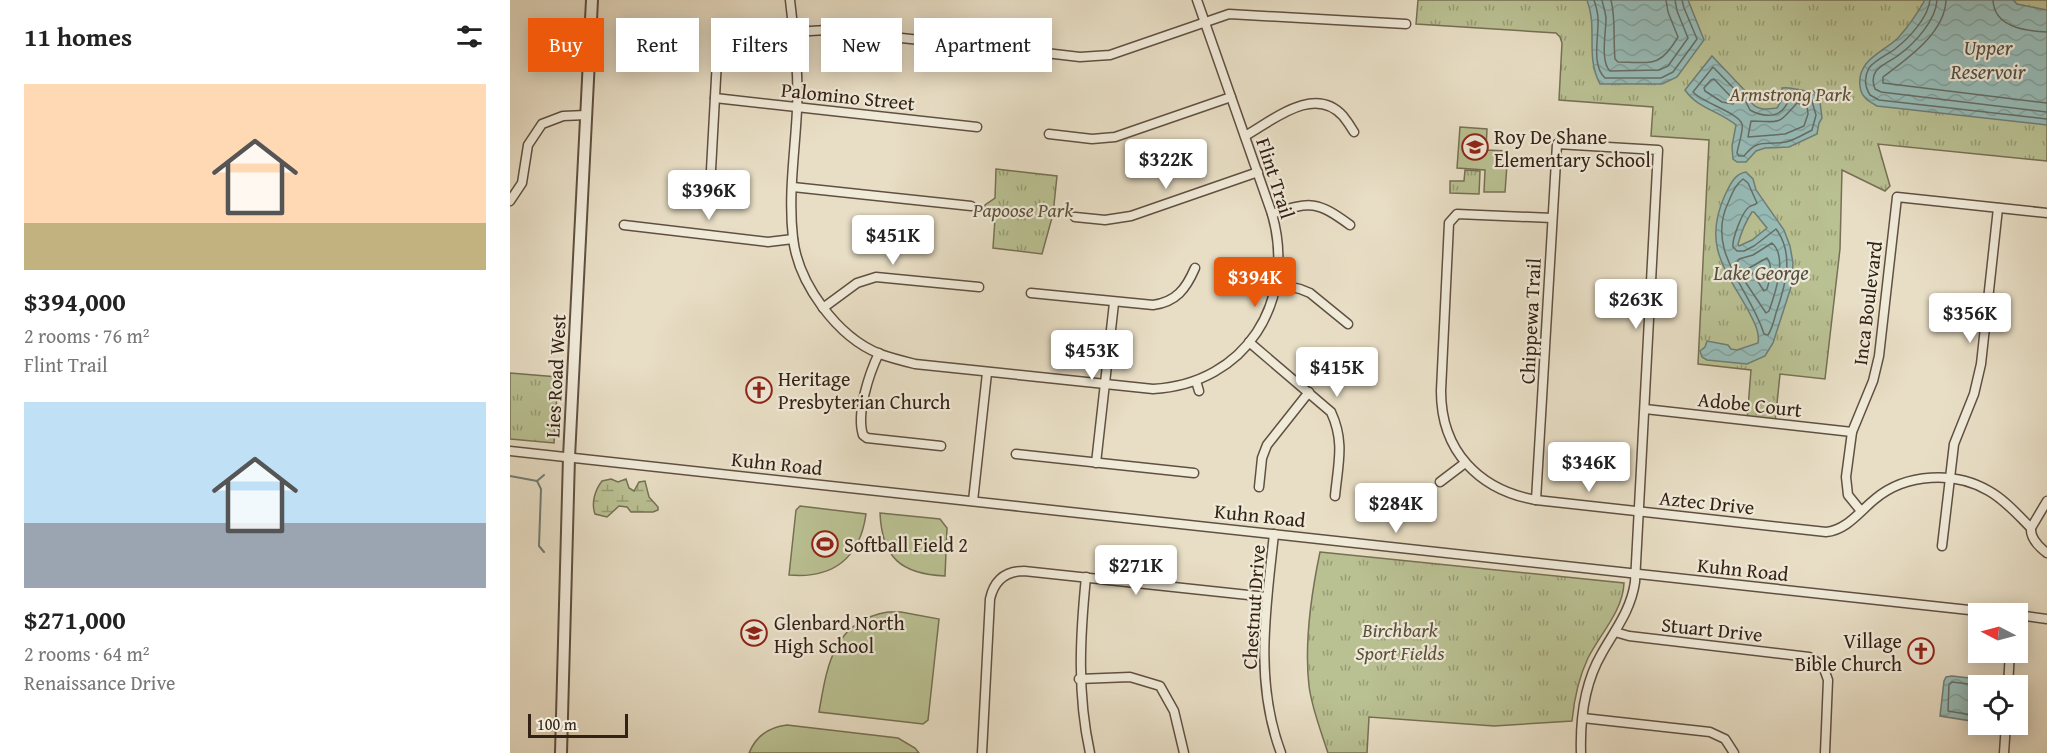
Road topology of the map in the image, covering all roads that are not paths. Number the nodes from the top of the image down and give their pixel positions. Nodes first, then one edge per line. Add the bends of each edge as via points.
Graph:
1 (592, 0) edge
2 (790, 0) edge
3 (1197, 0) edge
4 (792, 18) edge
5 (1204, 22) junction
6 (1406, 24) dead end
7 (809, 31) edge
8 (914, 39) edge
9 (1052, 54) edge
10 (716, 72) edge
11 (795, 72) edge
12 (1231, 97) junction
13 (715, 98) junction
14 (797, 107) junction
15 (586, 115) junction
16 (977, 127) dead end
17 (1354, 132) dead end
18 (1049, 134) dead end
19 (1245, 136) junction
20 (711, 170) dead end
21 (1258, 172) junction
22 (793, 187) junction
23 (510, 201) edge
24 (971, 206) dead end
25 (1998, 208) junction
26 (1272, 213) junction
27 (2047, 213) edge
28 (1075, 217) dead end
29 (1552, 218) junction
30 (624, 225) dead end
31 (1350, 225) dead end
32 (793, 239) junction
33 (1195, 268) dead end
34 (1278, 284) junction
35 (979, 287) dead end
36 (1031, 294) dead end
37 (1114, 303) junction
38 (823, 308) junction
39 (1348, 324) dead end
40 (1249, 342) junction
41 (879, 353) junction
42 (987, 373) junction
43 (1196, 381) junction
44 (1105, 386) junction
45 (1199, 391) dead end
46 (1310, 392) junction
47 (1645, 409) junction
48 (1852, 432) junction
49 (941, 446) dead end
50 (510, 451) edge
51 (1016, 454) dead end
52 (569, 457) junction
53 (1096, 463) junction
54 (1465, 463) junction
55 (1194, 473) dead end
56 (1950, 478) junction
57 (1440, 482) dead end
58 (1259, 487) dead end
59 (1335, 496) dead end
60 (1536, 500) junction
61 (973, 501) junction
62 (2047, 501) edge
63 (1861, 511) junction
64 (1639, 512) junction
65 (2031, 528) junction
66 (1274, 534) junction
67 (1942, 546) dead end
68 (2047, 553) edge
69 (1636, 573) junction
70 (1086, 577) junction
71 (1267, 597) junction
72 (1968, 610) edge
73 (2028, 616) edge
74 (2047, 619) edge
75 (1615, 632) junction
76 (1079, 679) junction
77 (1583, 718) junction
78 (2005, 735) edge
79 (561, 753) edge
80 (982, 753) edge
81 (1090, 753) edge
82 (1184, 753) edge
83 (1281, 753) edge
84 (1581, 753) edge
85 (1734, 753) edge
86 (1825, 753) edge
87 (2004, 753) edge

1 - 15 street, Lies Road West
2 - 4 street, Flint Trail
3 - 5 street, Flint Trail
5 - 6 street via 1229,14
5 - 9 street via 1110,55
5 - 12 street, Flint Trail
7 - 8 street
10 - 13 street
11 - 14 street, Flint Trail
12 - 18 street via 1115,137 1092,139
12 - 19 street, Flint Trail
13 - 14 street, Palomino Street
13 - 20 street
14 - 16 street, Palomino Street
14 - 22 street, Flint Trail
15 - 23 street via 563,116 542,124 528,145 522,183
15 - 52 street, Lies Road West
17 - 19 street via 1338,112 1325,105 1310,104 1290,110
19 - 21 street, Flint Trail
21 - 26 street, Flint Trail
21 - 28 street via 1131,216 1109,220
22 - 24 street
22 - 32 street, Flint Trail
25 - 27 street
25 - 48 street, Inca Boulevard via 1897,197 1879,356
25 - 56 street via 1980,368 1954,444
26 - 31 street via 1313,205 1329,210
26 - 34 street, Flint Trail via 1279,246
29 - 47 street, Chippewa Trail via 1557,144 1658,150
29 - 54 street, Aztec Drive via 1457,214 1449,223 1441,403 1447,431
29 - 60 street, Chippewa Trail
30 - 32 street via 768,242
32 - 38 street, Flint Trail via 802,270
33 - 37 street via 1185,289 1165,303
34 - 39 street via 1310,293
34 - 40 street, Flint Trail via 1266,317
35 - 38 street via 876,277 853,285
36 - 37 street
37 - 44 street
38 - 41 street, Flint Trail via 844,330
40 - 43 street, Flint Trail via 1223,366
40 - 46 street
41 - 42 street, Flint Trail via 915,364
41 - 49 street via 867,381 861,436
42 - 44 street, Flint Trail
42 - 61 street
43 - 44 street, Flint Trail via 1161,389
43 - 45 street
44 - 53 street
46 - 58 street via 1267,445
46 - 59 street via 1331,412 1338,426
47 - 48 street, Adobe Court
47 - 64 street
48 - 63 street, Inca Boulevard via 1845,482 1848,495
50 - 52 street, Kuhn Road
51 - 53 street
52 - 61 street, Kuhn Road
52 - 79 street, Lies Road West
53 - 55 street
54 - 57 street
54 - 60 street, Aztec Drive via 1500,490
56 - 63 street, Aztec Drive via 1925,478 1898,485
56 - 65 street, Aztec Drive via 1989,491
56 - 67 street
60 - 64 street, Aztec Drive
61 - 66 street, Kuhn Road
62 - 65 street
63 - 64 street, Aztec Drive via 1837,530 1826,532
64 - 69 street
65 - 68 street, Aztec Drive via 2039,547
66 - 69 street, Kuhn Road
66 - 71 street, Chestnut Drive
69 - 72 street, Kuhn Road
69 - 75 street via 1631,601
70 - 71 street
70 - 76 street
70 - 80 street via 1019,571 1001,577 994,588 990,599
71 - 83 street, Chestnut Drive via 1264,680
73 - 74 street
75 - 77 street via 1593,673
75 - 86 street, Stuart Drive via 1809,657 1823,666 1828,680
76 - 81 street
76 - 82 street via 1130,677 1160,686 1174,711
77 - 84 street
77 - 85 street via 1710,732 1725,739
78 - 87 street

